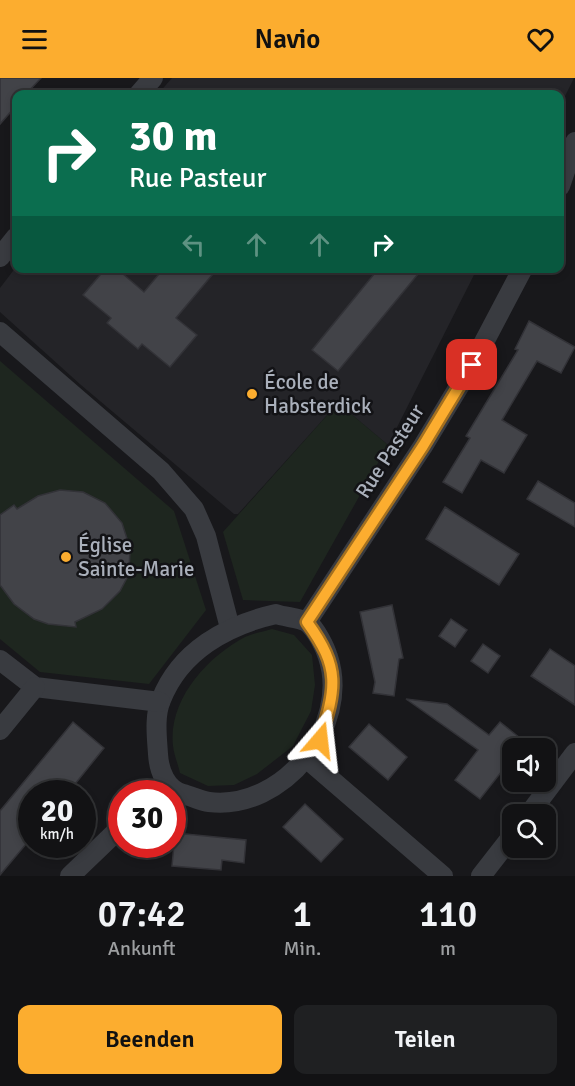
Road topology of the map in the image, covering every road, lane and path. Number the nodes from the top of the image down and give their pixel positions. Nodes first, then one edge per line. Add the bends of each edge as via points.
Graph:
1 (153, 78) edge
2 (142, 90) edge
3 (575, 142) edge
4 (564, 174) edge
5 (12, 242) edge
6 (0, 256) edge
7 (520, 273) edge
8 (0, 332) edge
9 (307, 622) junction
10 (230, 628) junction
11 (0, 660) edge
12 (35, 687) junction
13 (160, 702) junction
14 (0, 730) edge
15 (575, 753) edge
16 (306, 758) junction
17 (161, 780) edge
18 (186, 795) edge
19 (537, 804) edge
20 (108, 839) edge
21 (502, 849) edge
22 (70, 876) edge
23 (443, 876) edge
24 (481, 876) edge

1 - 2 street
3 - 4 street
5 - 6 street
7 - 9 street, Rue Pasteur via 435,426
8 - 10 street via 161,471 194,509 206,536
9 - 10 street via 276,614
9 - 16 street via 325,647 333,672 331,703 320,740
10 - 13 street via 193,655 173,677
11 - 12 street
12 - 13 street
12 - 14 street
13 - 17 street
15 - 19 street
16 - 18 street via 271,788 250,797 209,802
16 - 23 street
20 - 22 street
21 - 24 street

